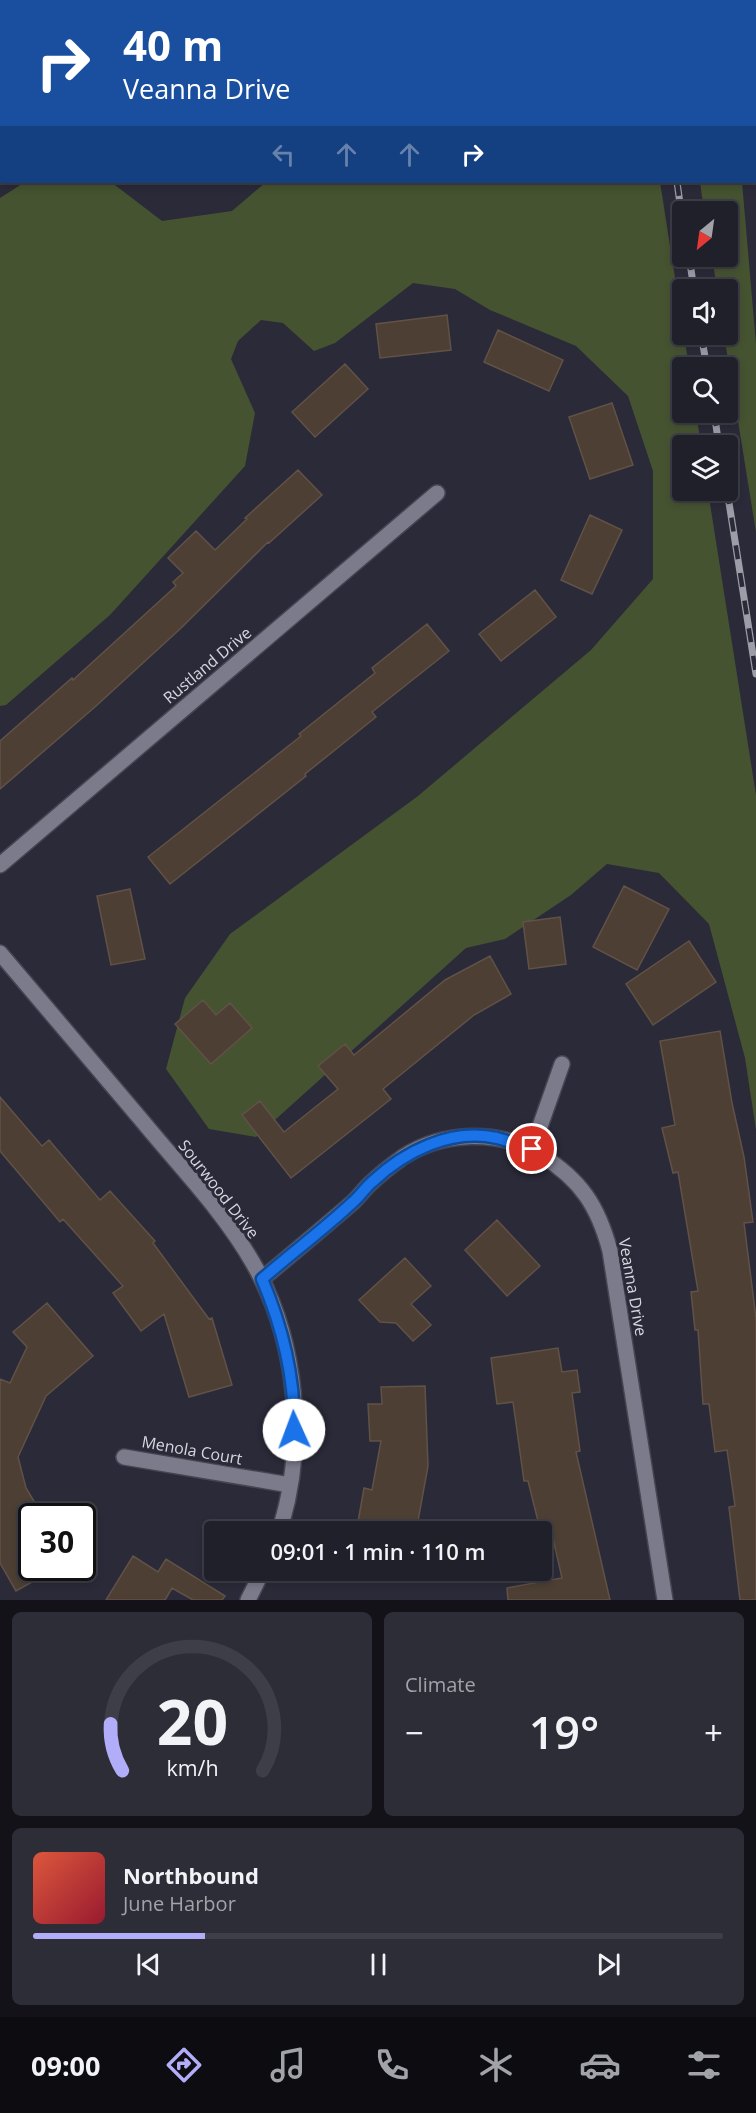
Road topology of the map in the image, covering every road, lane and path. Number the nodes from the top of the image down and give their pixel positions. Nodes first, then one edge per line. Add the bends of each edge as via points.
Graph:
1 (437, 493) dead end
2 (0, 865) edge
3 (0, 953) edge
4 (562, 1064) dead end
5 (532, 1149) junction
6 (262, 1279) junction
7 (124, 1457) dead end
8 (290, 1485) junction
9 (282, 1521) edge
10 (258, 1581) edge
11 (248, 1600) edge
12 (665, 1600) edge

1 - 2 street, Rustland Drive
3 - 6 street, Sourwood Drive via 218,1212
4 - 5 street
5 - 6 street, Veanna Drive via 477,1136 420,1148 372,1182
5 - 12 street, Veanna Drive via 576,1181 605,1232
6 - 8 street, Sourwood Drive via 287,1352 294,1410
7 - 8 street, Menola Court
8 - 9 street, Sourwood Drive
10 - 11 street

